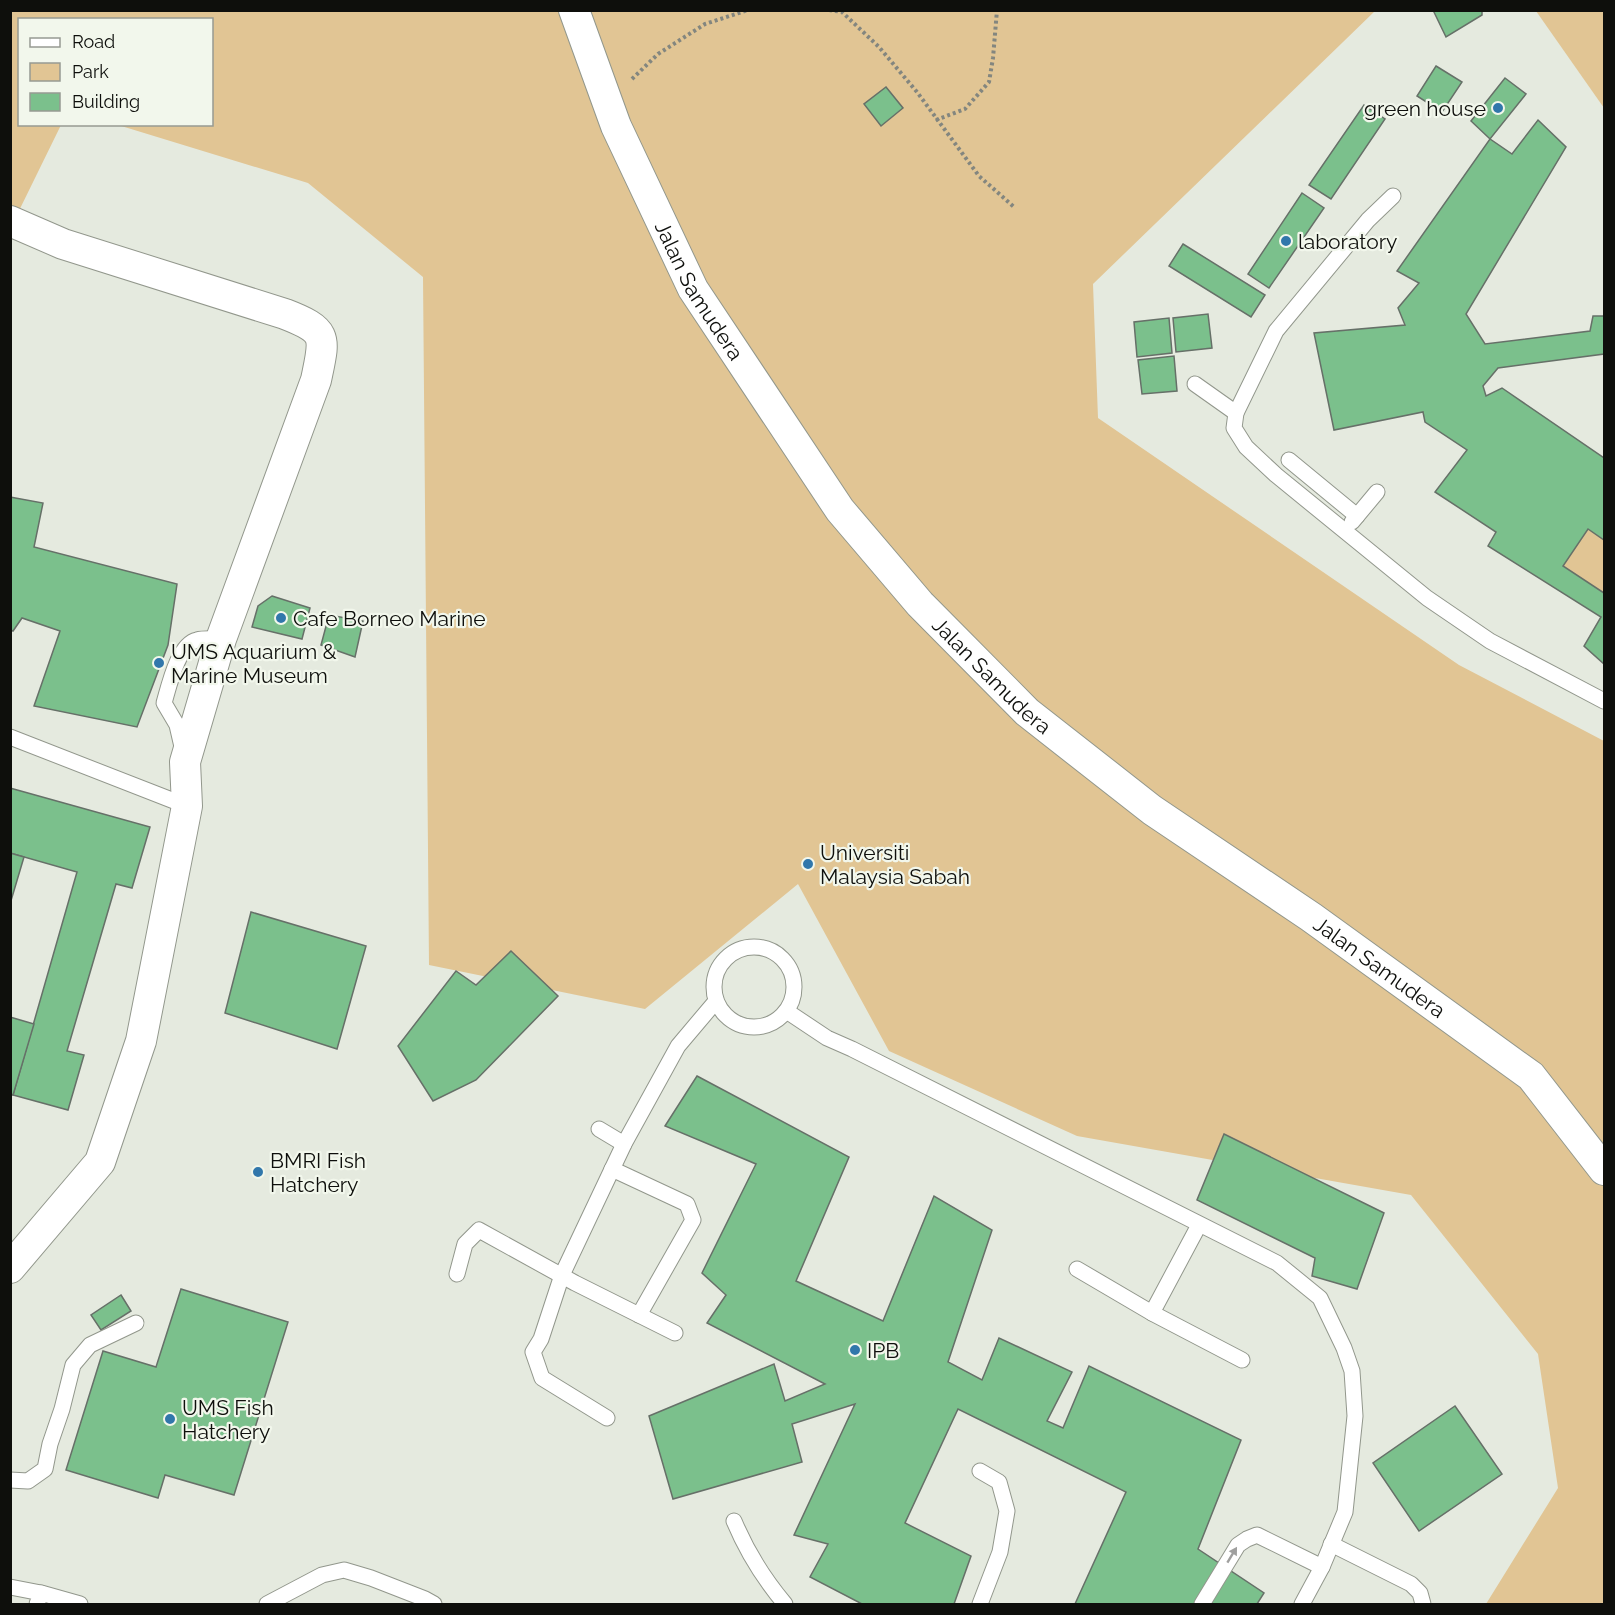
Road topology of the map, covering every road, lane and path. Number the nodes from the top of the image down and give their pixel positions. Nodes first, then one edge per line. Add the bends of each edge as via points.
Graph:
1 (574, 10) edge
2 (748, 10) edge
3 (829, 10) edge
4 (997, 10) edge
5 (936, 120) junction
6 (616, 126) junction
7 (1393, 196) dead end
8 (1014, 207) dead end
9 (10, 221) edge
10 (1195, 384) dead end
11 (1236, 413) junction
12 (1276, 475) junction
13 (1377, 492) dead end
14 (1358, 516) junction
15 (1345, 532) junction
16 (1605, 701) edge
17 (10, 737) edge
18 (187, 806) junction
19 (716, 1001) junction
20 (788, 1011) junction
21 (600, 1129) dead end
22 (624, 1144) junction
23 (612, 1169) junction
24 (1605, 1170) edge
25 (1199, 1225) junction
26 (10, 1268) edge
27 (1077, 1269) dead end
28 (457, 1274) dead end
29 (562, 1275) junction
30 (1152, 1313) junction
31 (639, 1315) junction
32 (136, 1323) dead end
33 (675, 1333) dead end
34 (1242, 1360) dead end
35 (607, 1418) dead end
36 (980, 1471) dead end
37 (10, 1480) edge
38 (734, 1521) dead end
39 (1331, 1544) junction
40 (1322, 1567) junction
41 (10, 1587) edge
42 (39, 1599) edge
43 (80, 1605) edge
44 (267, 1605) edge
45 (434, 1605) edge
46 (785, 1605) edge
47 (980, 1605) edge
48 (1202, 1605) edge
49 (1302, 1605) edge
50 (1423, 1605) edge

1 - 6 street, Jalan Samudera
2 - 6 path via 705,24 658,54 626,85
3 - 5 path via 842,12 879,47
4 - 5 path via 989,82 965,109
5 - 8 path via 979,176
6 - 24 street, Jalan Samudera via 693,289 840,510 920,604 1027,712 1152,810 1311,917 1532,1076
7 - 11 lane via 1368,220 1276,331
9 - 18 street via 63,244 285,314 310,324 323,346 316,380 221,639 185,762
10 - 11 lane
11 - 12 lane via 1234,428 1239,439
12 - 14 lane via 1294,455
12 - 15 lane
13 - 14 lane
14 - 15 lane
15 - 16 lane via 1427,598 1490,640
17 - 18 lane
18 - 26 street via 141,1041 99,1162
19 - 20 lane via 725,1016 740,1026 757,1028 774,1023
19 - 20 lane via 714,977 727,956 749,946 772,949 790,966 795,989
19 - 22 lane via 678,1046
20 - 25 lane via 827,1038
21 - 22 lane
22 - 23 lane
23 - 29 lane
23 - 31 lane via 687,1204 693,1220
25 - 30 lane
25 - 39 lane via 1277,1263 1320,1298 1344,1348 1352,1371 1355,1416 1345,1512
27 - 30 lane
28 - 29 lane via 465,1244 479,1230
29 - 31 lane
29 - 35 lane via 533,1352 535,1359 542,1378
30 - 34 lane
31 - 33 lane
32 - 37 lane via 90,1345 74,1365 45,1469 28,1481
36 - 47 lane via 999,1482 1007,1511 1000,1552
38 - 46 lane via 745,1546
39 - 40 lane
39 - 50 lane via 1411,1584 1420,1593
48 -> 40 lane via 1238,1545 1257,1535
40 - 49 lane
41 - 42 lane
42 - 43 lane
44 - 45 lane via 322,1575 344,1570

